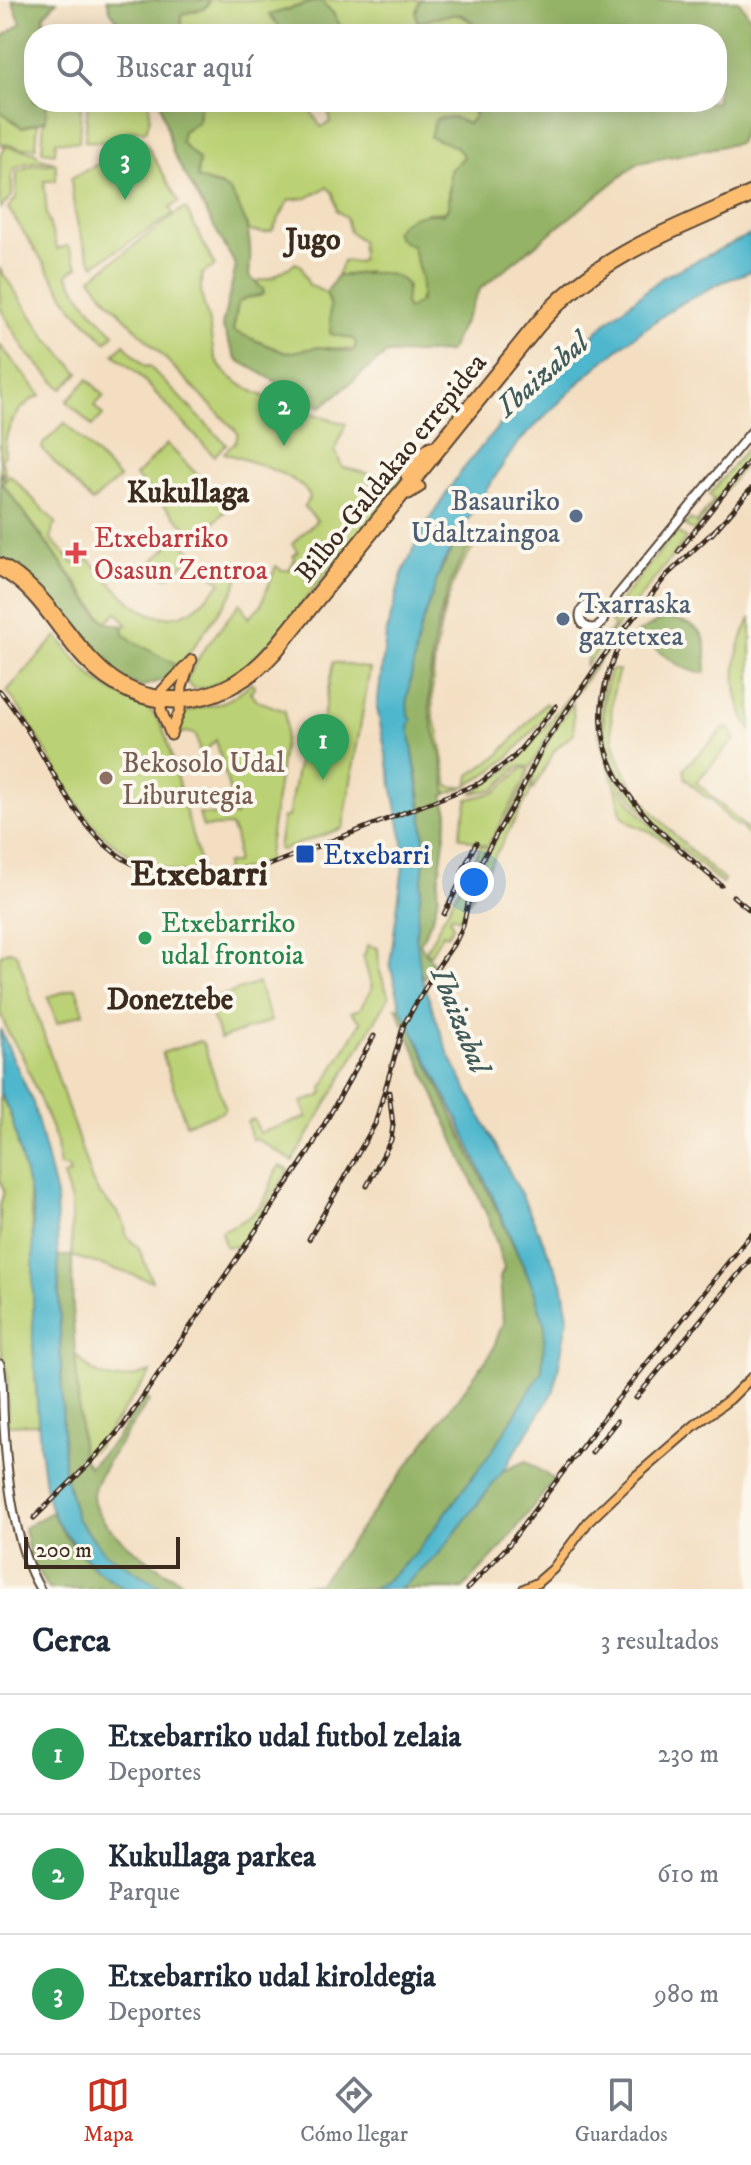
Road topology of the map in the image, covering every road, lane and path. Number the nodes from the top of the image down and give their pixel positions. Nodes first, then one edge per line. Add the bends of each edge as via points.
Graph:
1 (751, 191) edge
2 (751, 198) edge
3 (751, 432) edge
4 (415, 482) junction
5 (0, 563) edge
6 (0, 571) edge
7 (616, 597) junction
8 (599, 607) junction
9 (604, 617) junction
10 (169, 682) junction
11 (142, 694) junction
12 (184, 697) junction
13 (161, 698) junction
14 (163, 714) junction
15 (177, 716) junction
16 (0, 1364) edge
17 (751, 1378) edge
18 (40, 1589) edge
19 (524, 1589) edge

1 - 4 highway, Bilbo-Galdakao errepidea via 639,242 586,273 546,310 458,419 405,467
2 - 4 highway, Bilbo-Galdakao errepidea via 616,261 577,288
3 - 7 street
4 - 12 highway, Bilbo-Galdakao errepidea via 262,659 230,683
4 - 12 highway, Bilbo-Galdakao errepidea via 258,672 226,693
5 - 11 highway, Bilbo-Galdakao errepidea via 38,591 107,674
6 - 11 highway, Bilbo-Galdakao errepidea via 33,596 96,674 121,690
7 - 8 street
7 - 9 street
8 - 9 street
8 - 9 street via 585,607 582,622 595,628
10 - 11 highway
10 - 12 highway
10 - 12 highway via 192,660
10 - 13 highway
11 - 13 highway, Bilbo-Galdakao errepidea
11 - 14 highway
12 - 13 highway, Bilbo-Galdakao errepidea
12 - 15 highway
13 - 14 highway
14 - 15 highway
14 - 15 highway via 171,735
16 - 18 street via 20,1538
17 - 19 main road via 619,1492 553,1569

